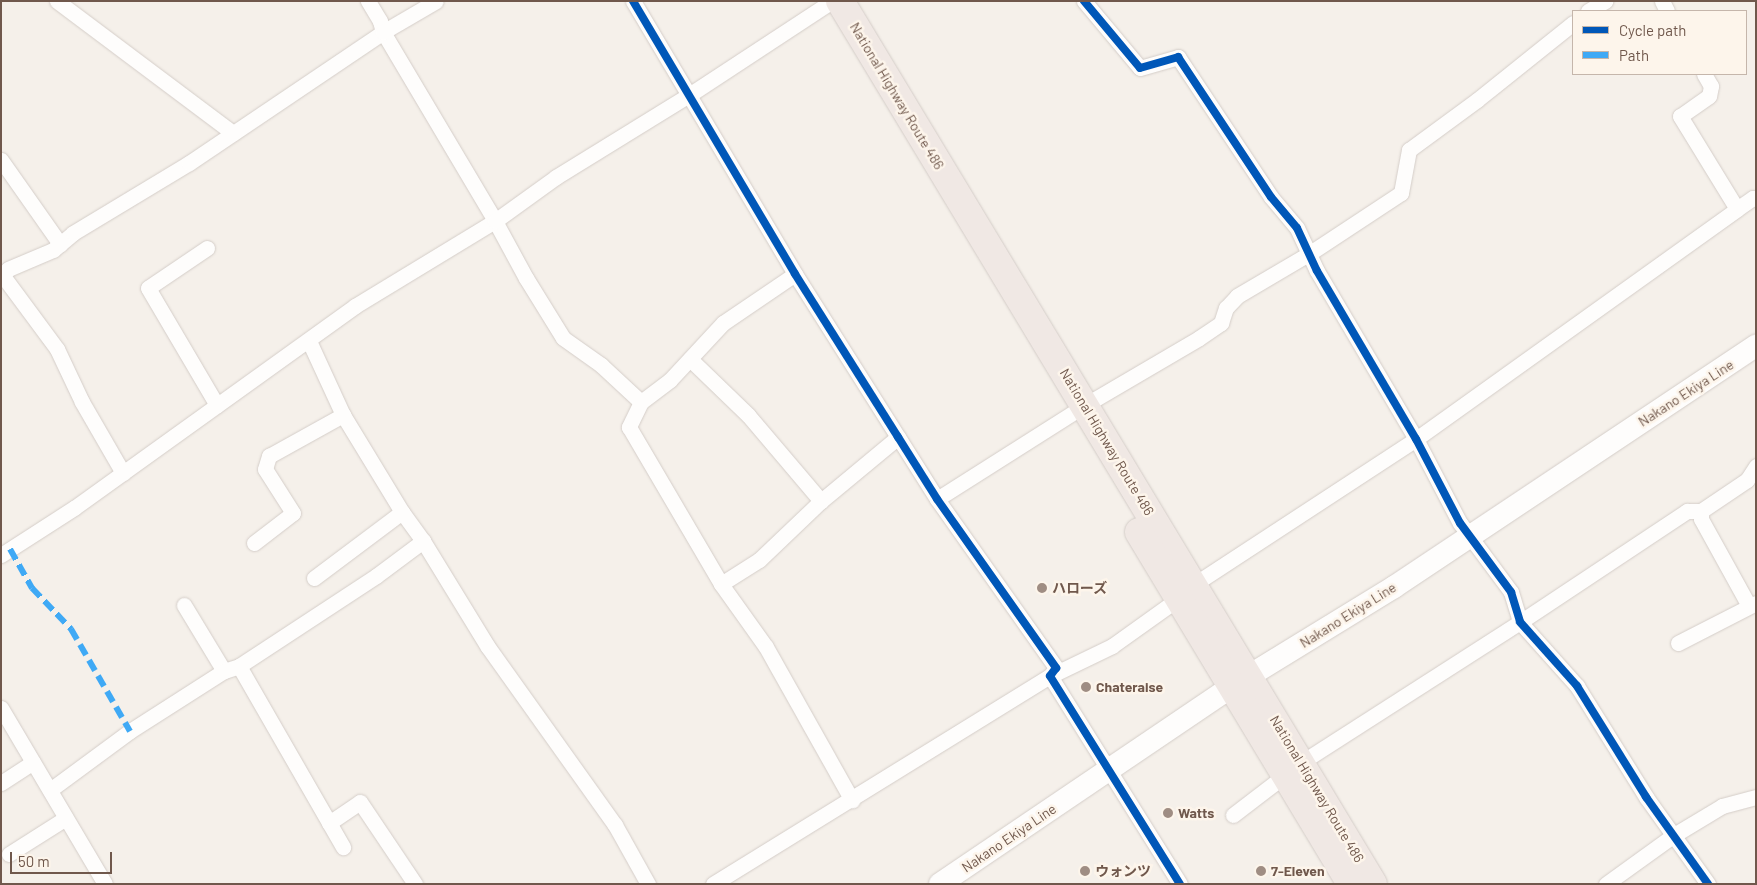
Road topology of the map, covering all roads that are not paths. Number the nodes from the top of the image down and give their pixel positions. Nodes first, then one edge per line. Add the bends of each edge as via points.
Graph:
1 (57, 1) edge
2 (368, 1) edge
3 (436, 1) edge
4 (633, 1) edge
5 (1084, 1) edge
6 (1605, 1) edge
7 (829, 3) edge
8 (1590, 10) edge
9 (1572, 24) edge
10 (383, 32) junction
11 (1705, 75) edge
12 (689, 95) junction
13 (233, 133) junction
14 (1, 160) edge
15 (1756, 199) edge
16 (1736, 209) junction
17 (495, 221) junction
18 (60, 244) junction
19 (207, 248) dead end
20 (1310, 253) junction
21 (795, 274) junction
22 (2, 277) edge
23 (309, 341) junction
24 (1756, 346) edge
25 (690, 359) junction
26 (641, 402) junction
27 (217, 405) junction
28 (1078, 410) junction
29 (343, 415) junction
30 (898, 437) junction
31 (1416, 439) junction
32 (1756, 466) edge
33 (123, 472) junction
34 (937, 499) junction
35 (821, 501) junction
36 (1700, 511) junction
37 (402, 512) junction
38 (1468, 537) junction
39 (423, 541) junction
40 (254, 542) dead end
41 (2, 552) edge
42 (314, 578) dead end
43 (721, 584) junction
44 (1186, 592) junction
45 (1752, 604) edge
46 (184, 605) dead end
47 (1520, 622) junction
48 (1678, 643) dead end
49 (239, 666) junction
50 (224, 671) junction
51 (1050, 676) junction
52 (1240, 682) junction
53 (1, 708) edge
54 (34, 762) junction
55 (1294, 768) junction
56 (1110, 771) junction
57 (1, 782) edge
58 (50, 790) junction
59 (1756, 797) edge
60 (852, 800) junction
61 (1232, 816) dead end
62 (66, 818) junction
63 (329, 823) junction
64 (1674, 835) junction
65 (342, 847) dead end
66 (9, 854) dead end
67 (105, 884) edge
68 (415, 884) edge
69 (648, 884) edge
70 (713, 884) edge
71 (940, 884) edge
72 (1180, 884) edge
73 (1351, 884) edge
74 (1374, 884) edge
75 (1606, 884) edge
76 (1708, 884) edge

1 - 13 street
2 - 10 street
3 - 10 street
4 - 12 street
5 - 20 street via 1140,68 1178,57 1271,197 1297,228
6 - 8 street
7 - 12 street
7 - 28 highway, National Highway Route 486
9 - 20 street via 1409,150 1401,193
10 - 13 street
10 - 17 street
11 - 16 street via 1711,86 1709,96 1680,116
12 - 17 street via 556,177
12 - 21 street
13 - 18 street
14 - 18 street
15 - 16 street
16 - 31 street
17 - 23 street via 355,306
17 - 26 street via 563,338 601,365
18 - 22 street via 8,270
19 - 27 street via 148,288
20 - 28 street via 1237,296 1226,308 1221,323
20 - 31 street via 1317,271
21 - 25 street via 723,323
21 - 30 street
22 - 33 street via 57,350 82,402
23 - 27 street
23 - 29 street
24 - 38 main road, Nakano Ekiya Line
25 - 26 street via 670,380
25 - 35 street via 748,415
26 - 43 street via 629,427
27 - 33 street
28 - 34 street
28 - 44 highway, National Highway Route 486
29 - 37 street
29 - 40 street via 269,456 264,469 293,513
30 - 34 street
30 - 35 street
31 - 38 street
31 - 44 street
32 - 36 street via 1747,480
33 - 41 street
34 - 51 street via 1056,668
35 - 43 street via 759,560
36 - 45 street via 1701,519
36 - 47 street via 1688,511
37 - 39 street
37 - 42 street
38 - 47 street via 1511,592
38 - 52 main road, Nakano Ekiya Line
39 - 49 street via 376,576
39 - 69 street via 488,647 615,825
43 - 60 street via 766,647
44 - 51 street via 1112,646
44 - 52 highway, National Highway Route 486
45 - 48 street
46 - 50 street
47 - 55 street
47 - 64 street via 1577,686 1646,797
49 - 50 street
49 - 63 street
50 - 58 street via 130,731
51 - 56 street
51 - 60 street
52 - 55 highway, National Highway Route 486
52 - 56 main road, Nakano Ekiya Line
53 - 54 street
54 - 57 street
54 - 58 street
55 - 61 street
55 - 73 highway, National Highway Route 486
55 - 74 highway, National Highway Route 486
56 - 71 main road, Nakano Ekiya Line
56 - 72 street
58 - 62 street
59 - 64 street via 1722,806
60 - 70 street
62 - 66 street
62 - 67 street
63 - 65 street
63 - 68 street via 360,802
64 - 75 street
64 - 76 street

